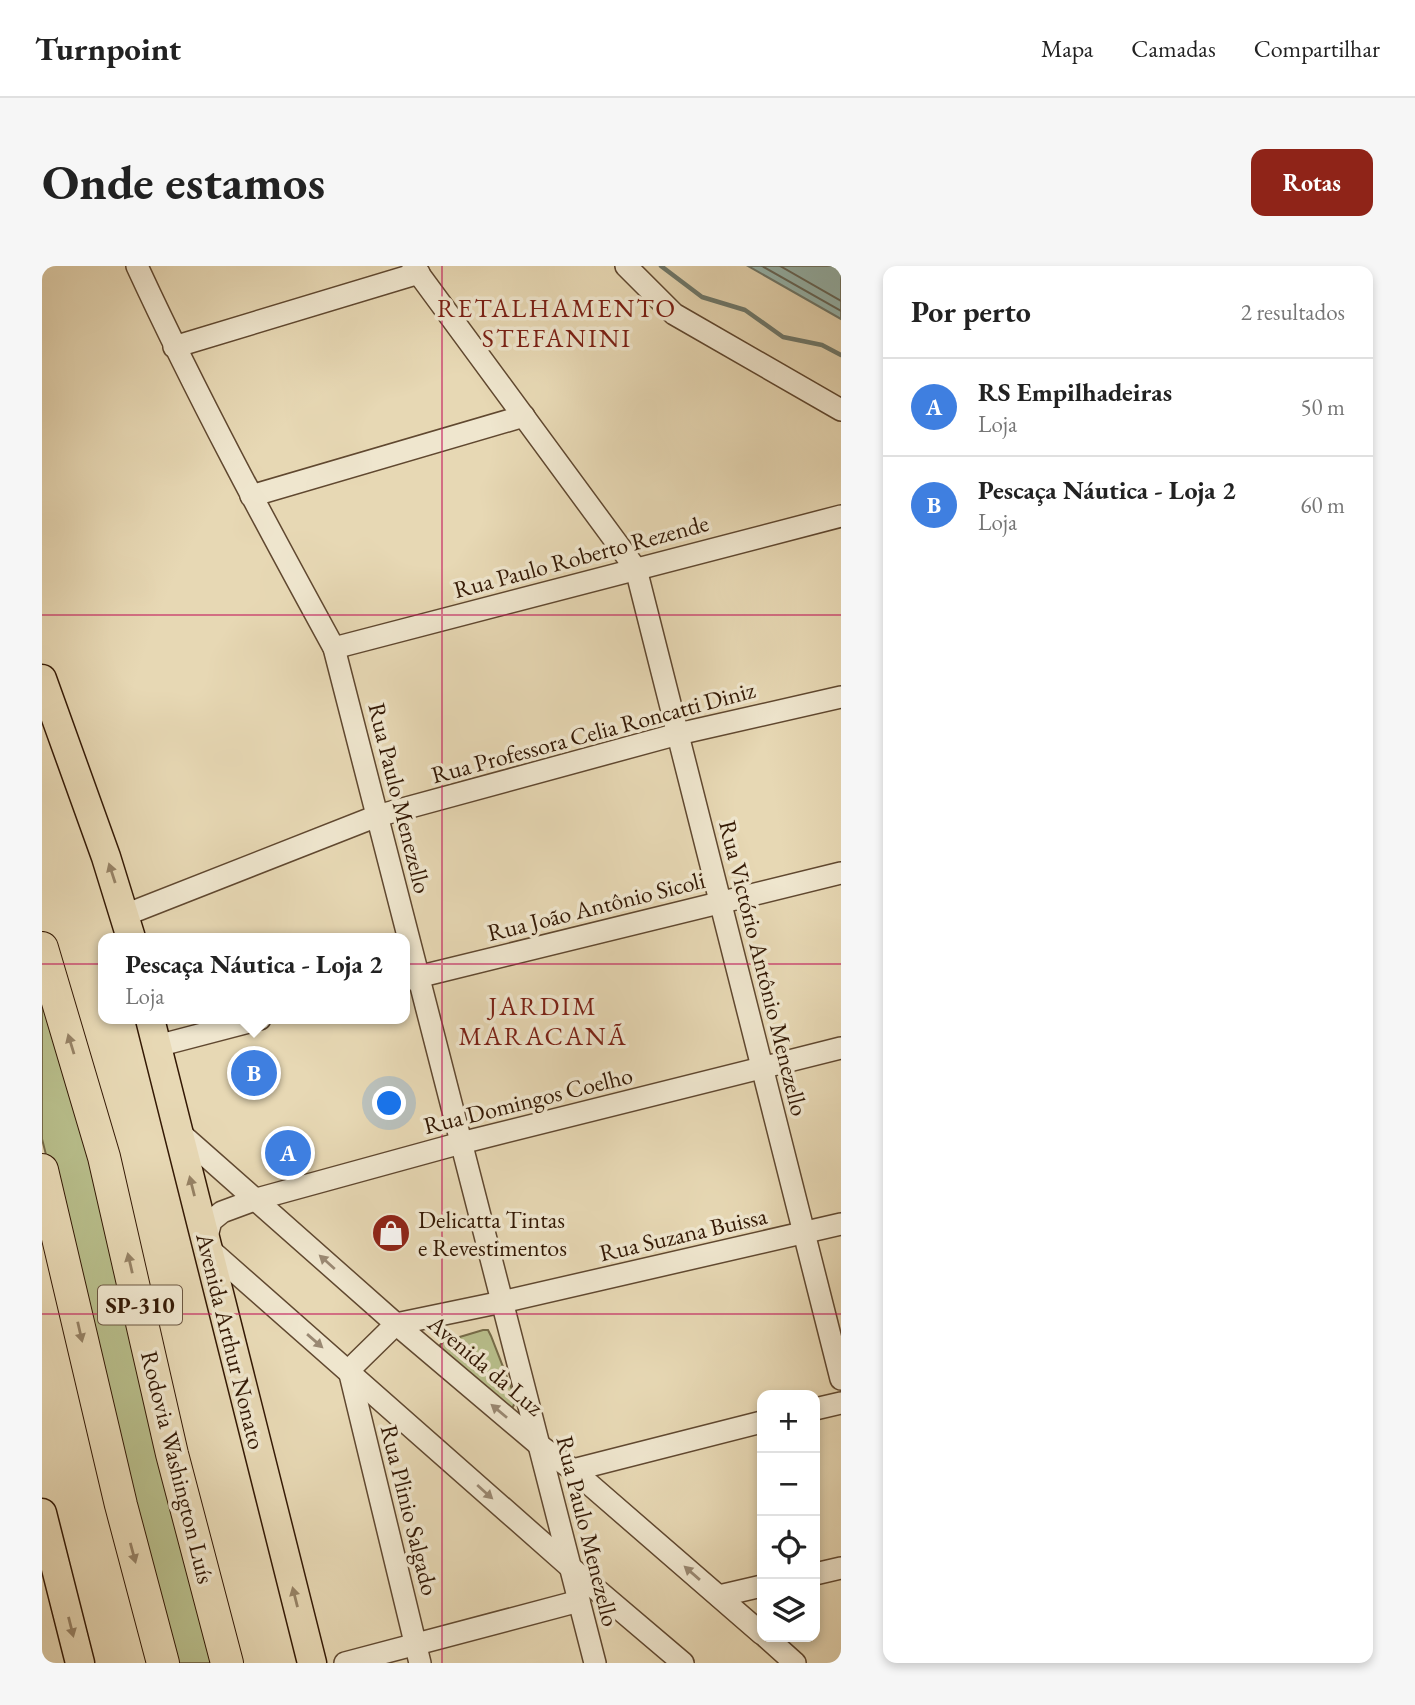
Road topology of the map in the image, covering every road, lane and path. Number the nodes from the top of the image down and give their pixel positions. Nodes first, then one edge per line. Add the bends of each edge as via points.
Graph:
1 (137, 266) edge
2 (626, 266) edge
3 (416, 270) edge
4 (174, 347) junction
5 (841, 410) edge
6 (524, 416) junction
7 (251, 496) junction
8 (841, 516) edge
9 (636, 569) junction
10 (334, 648) junction
11 (42, 679) edge
12 (841, 697) edge
13 (678, 734) junction
14 (377, 816) junction
15 (841, 873) edge
16 (720, 903) junction
17 (128, 926) edge
18 (401, 933) edge
19 (42, 947) edge
20 (411, 979) edge
21 (151, 1024) edge
22 (241, 1024) edge
23 (157, 1046) junction
24 (841, 1048) edge
25 (762, 1068) junction
26 (179, 1132) junction
27 (461, 1143) junction
28 (42, 1170) edge
29 (257, 1199) junction
30 (841, 1224) edge
31 (804, 1233) junction
32 (207, 1244) junction
33 (502, 1302) junction
34 (396, 1324) junction
35 (349, 1370) junction
36 (841, 1379) edge
37 (841, 1403) edge
38 (820, 1408) edge
39 (757, 1424) edge
40 (539, 1445) junction
41 (573, 1470) junction
42 (42, 1513) edge
43 (570, 1567) junction
44 (841, 1568) edge
45 (820, 1573) edge
46 (757, 1587) edge
47 (719, 1595) junction
48 (579, 1601) junction
49 (757, 1629) edge
50 (772, 1642) edge
51 (418, 1653) edge
52 (80, 1663) edge
53 (163, 1663) edge
54 (227, 1663) edge
55 (312, 1663) edge
56 (345, 1663) edge
57 (595, 1663) edge
58 (682, 1663) edge
59 (795, 1663) edge

1 - 4 street, Rua Paulo Menezello
2 - 5 street via 674,314
3 - 4 street
3 - 6 street
4 - 7 street, Rua Paulo Menezello
6 - 7 street
6 - 9 street
7 - 10 street, Rua Paulo Menezello
8 - 9 street, Rua Paulo Roberto Rezende
9 - 10 street, Rua Paulo Roberto Rezende
9 - 13 street, Rua Victório Antônio Menezello
10 - 14 street, Rua Paulo Menezello
17 -> 11 main road
12 - 13 street, Rua Professora Celia Roncatti Diniz
13 - 14 street, Rua Professora Celia Roncatti Diniz
13 - 16 street, Rua Victório Antônio Menezello
14 - 17 street, Rua Professora Celia Roncatti Diniz
14 - 18 street, Rua Paulo Menezello
15 - 16 street, Rua João Antônio Sicoli
16 - 20 street, Rua João Antônio Sicoli
16 - 25 street, Rua Victório Antônio Menezello
54 -> 19 highway, Rodovia Washington Luís / SP-310 via 172,1454 104,1157
20 - 27 street, Rua Paulo Menezello
21 - 23 main road, Avenida Arthur Nonato
22 - 23 street
23 - 26 main road, Avenida Arthur Nonato
24 - 25 street, Rua Domingos Coelho
25 - 27 street, Rua Domingos Coelho
25 - 31 street, Rua Victório Antônio Menezello
26 - 29 street, Avenida da Luz
32 -> 26 main road, Avenida Arthur Nonato
27 - 29 street, Rua Domingos Coelho
27 - 33 street, Rua Paulo Menezello
28 -> 53 highway, SP-310
29 - 32 street, Rua Domingos Coelho via 211,1221
34 -> 29 street, Avenida da Luz
30 - 31 street, Rua Suzana Buissa
31 - 33 street, Rua Suzana Buissa
31 - 36 street, Rua Victório Antônio Menezello
32 -> 35 street
55 -> 32 main road, Avenida Arthur Nonato
33 - 34 street, Rua Suzana Buissa
33 - 40 street, Rua Paulo Menezello
34 - 35 street
40 -> 34 street, Avenida da Luz
35 -> 43 street
35 - 51 street, Rua Plinio Salgado
37 - 38 street
39 - 41 street
40 - 41 street, Avenida da Luz
40 - 43 street, Rua Paulo Menezello
47 -> 41 street, Avenida da Luz
42 -> 52 main road
43 - 48 street, Rua Paulo Menezello
43 - 58 street
44 - 45 street
46 - 47 street
47 - 49 street, Avenida da Luz
48 - 51 street
48 - 57 street, Rua Paulo Menezello
50 - 59 street, Avenida da Luz
51 - 56 street

